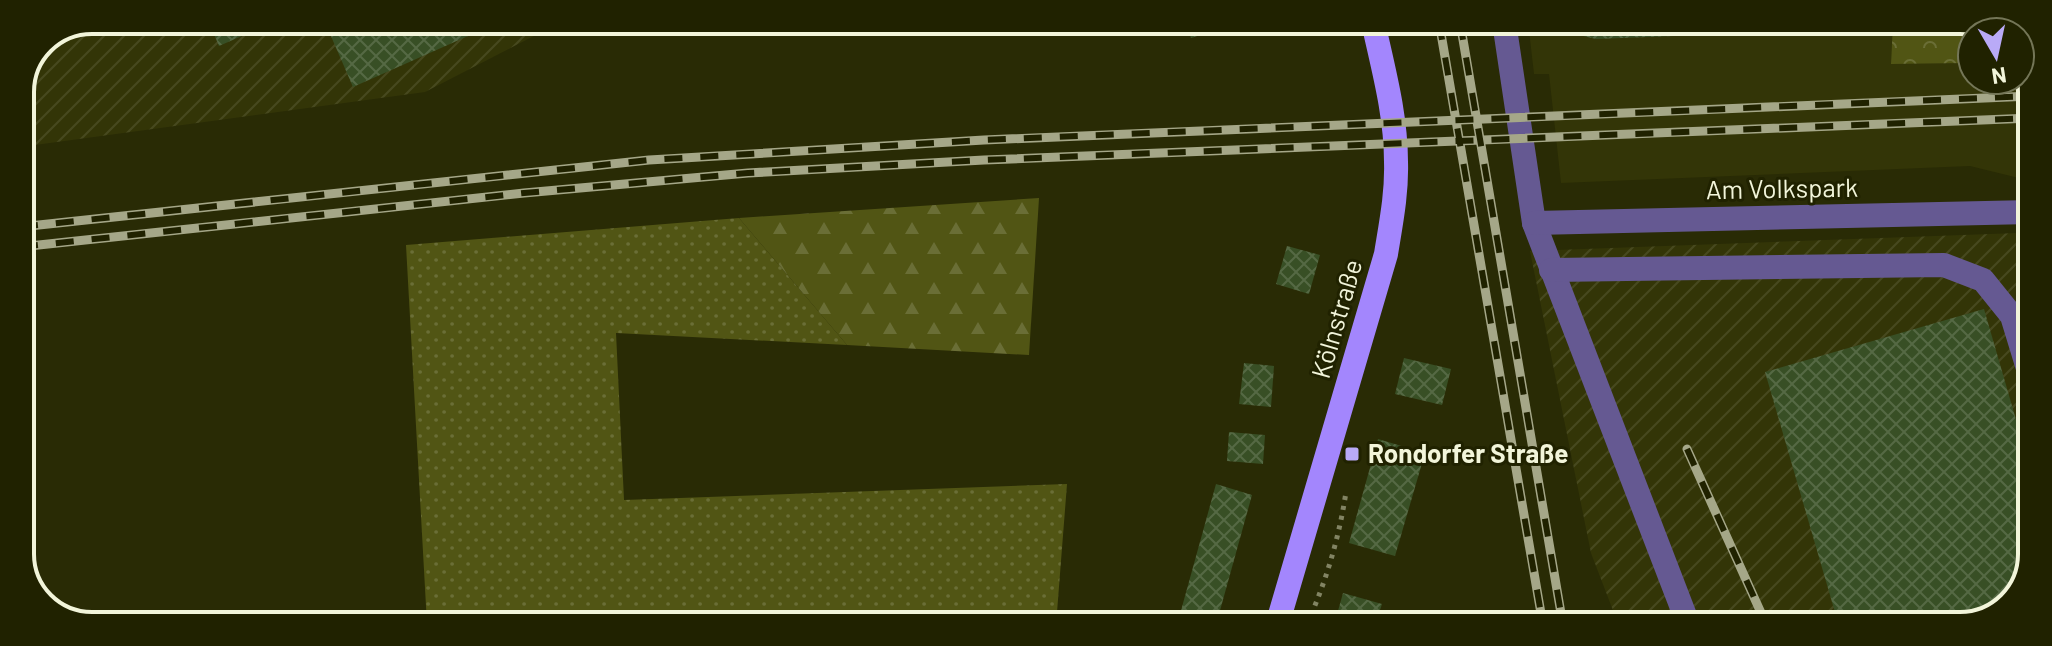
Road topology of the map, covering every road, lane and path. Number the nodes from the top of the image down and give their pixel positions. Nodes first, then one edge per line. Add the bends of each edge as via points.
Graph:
1 (1376, 34) edge
2 (1506, 34) edge
3 (2018, 212) edge
4 (1534, 223) junction
5 (1551, 270) junction
6 (2018, 336) edge
7 (1281, 612) edge
8 (1684, 612) edge

1 - 7 main road, Kölnstraße via 1391,101 1396,160 1386,254
2 - 4 street
3 - 4 street, Am Volkspark
4 - 5 street
5 - 6 street via 1944,265 1983,280 2012,316
5 - 8 street

